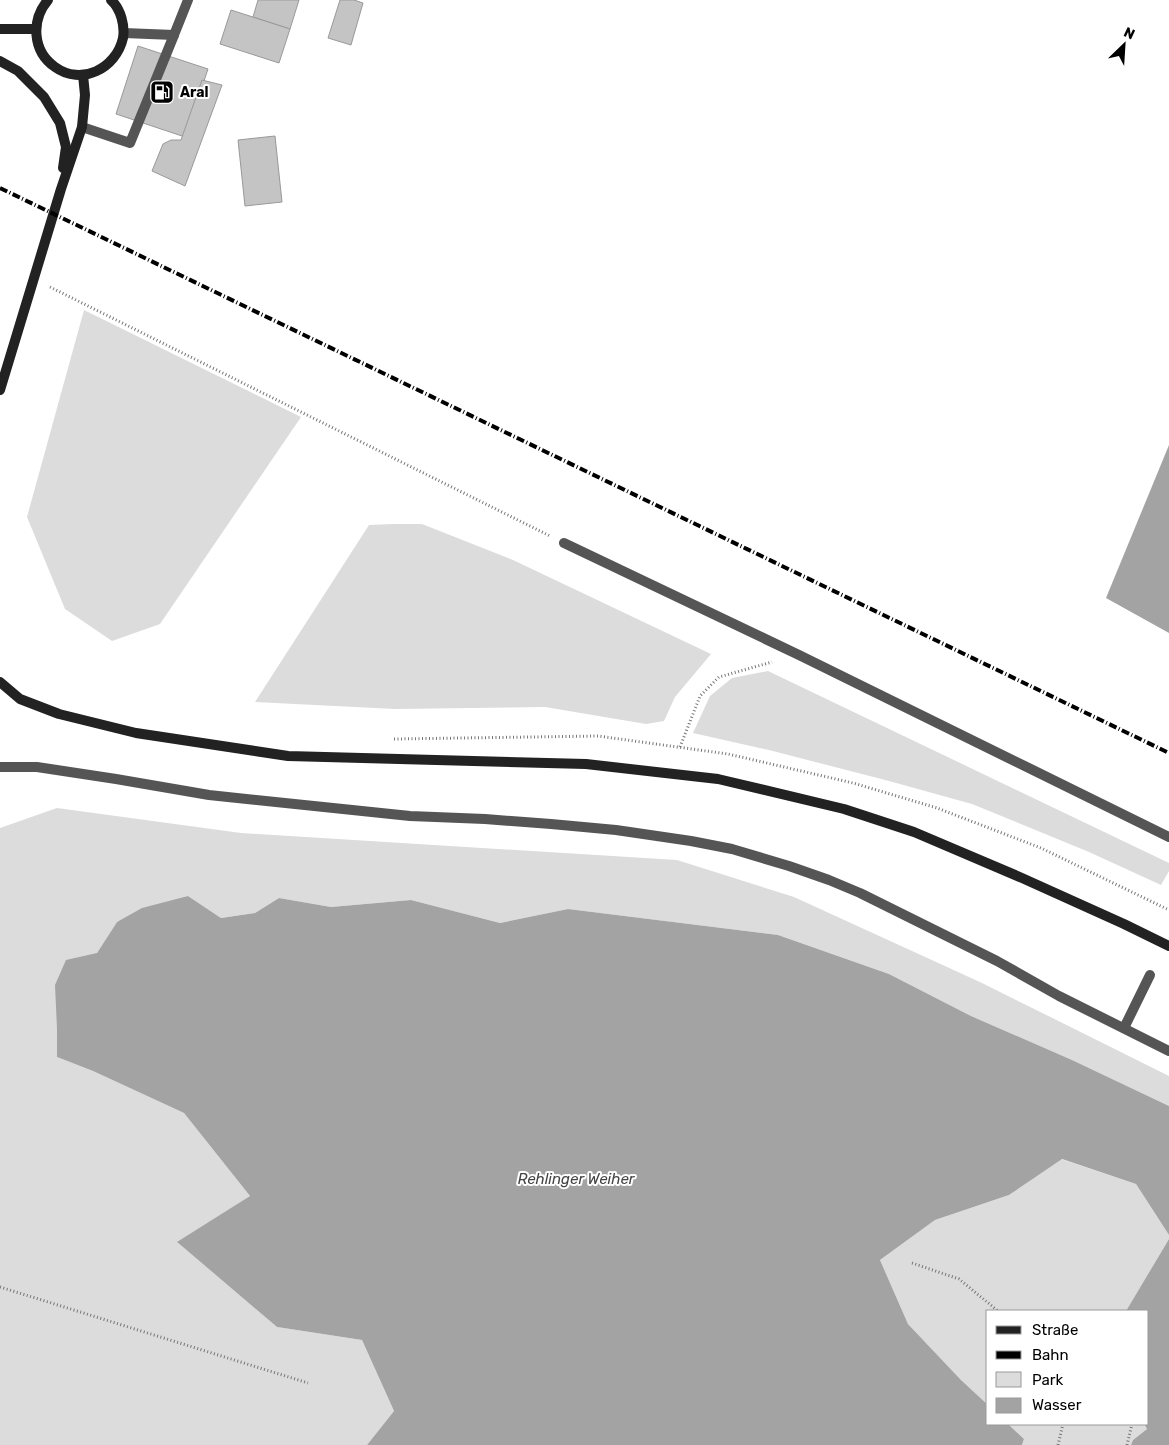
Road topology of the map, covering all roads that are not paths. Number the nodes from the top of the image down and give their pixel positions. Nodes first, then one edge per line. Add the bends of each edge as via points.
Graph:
1 (48, 0) edge
2 (111, 0) edge
3 (188, 0) edge
4 (0, 29) edge
5 (36, 29) junction
6 (124, 33) junction
7 (174, 35) junction
8 (0, 61) edge
9 (83, 75) junction
10 (82, 127) junction
11 (61, 189) junction
12 (0, 390) edge
13 (564, 542) road end
14 (0, 682) edge
15 (0, 767) edge
16 (1169, 837) edge
17 (1169, 946) edge
18 (1150, 975) dead end
19 (1124, 1028) junction
20 (1169, 1050) edge

1 - 5 main road via 39,14
2 - 6 main road via 122,17
3 - 7 street
4 - 5 main road
5 - 9 main road via 44,57 55,67
6 - 7 street
6 - 9 main road via 111,62 98,71
7 - 10 street via 130,143
8 - 11 main road via 18,71 44,97 60,123 66,147
9 - 10 main road
10 - 11 main road
11 - 12 main road
13 - 16 street
14 - 17 main road via 20,699 59,714 136,733 288,756 586,764 718,779 844,809 914,832
15 - 19 street via 37,767 210,795 410,816 616,830 732,849 860,893
18 - 19 street
19 - 20 street

